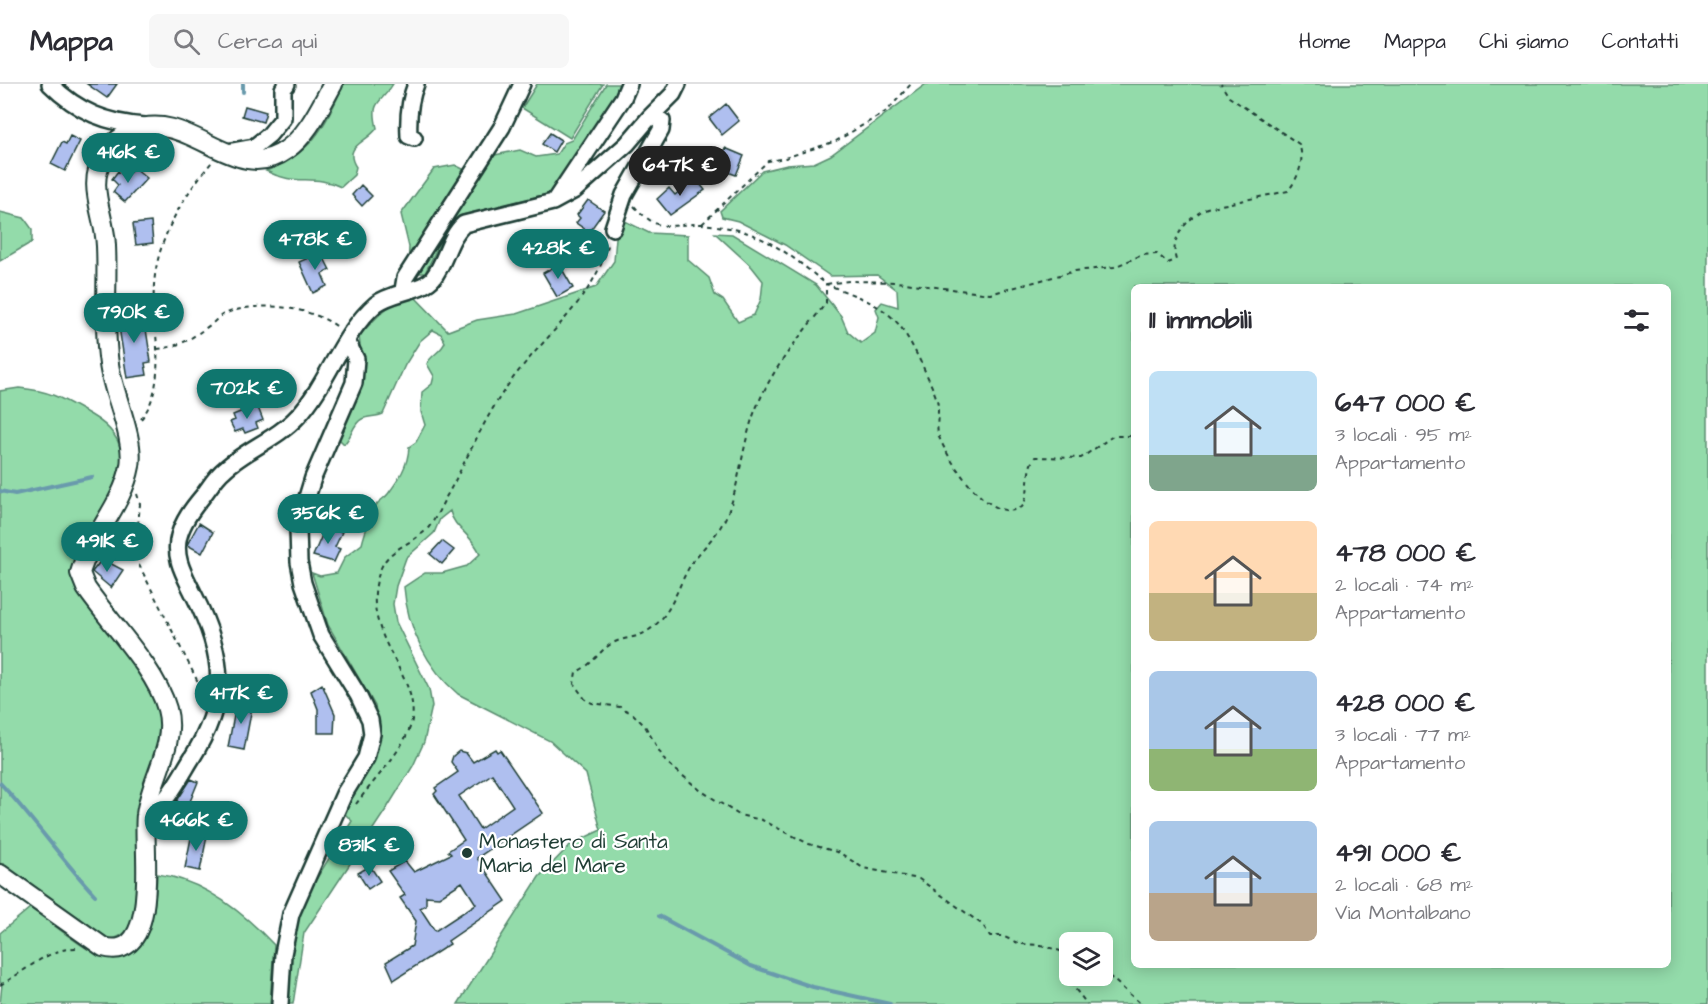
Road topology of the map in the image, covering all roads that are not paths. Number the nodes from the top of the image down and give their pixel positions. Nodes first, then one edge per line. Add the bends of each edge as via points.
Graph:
1 (50, 84) edge
2 (287, 84) edge
3 (333, 84) edge
4 (416, 84) edge
5 (522, 84) edge
6 (629, 84) edge
7 (678, 84) edge
8 (650, 117) junction
9 (146, 126) junction
10 (414, 138) dead end
11 (219, 150) junction
12 (553, 202) junction
13 (612, 228) road end
14 (403, 290) junction
15 (348, 338) junction
16 (146, 817) junction
17 (0, 874) edge
18 (280, 1004) edge

1 - 9 street via 80,109 100,118
2 - 11 street via 283,89 283,118 263,143 239,151
3 - 11 street via 317,114 285,151 266,159 243,158
4 - 10 street via 408,122 409,136
5 - 14 street via 502,127 405,278
6 - 12 street
7 - 8 street
8 - 12 street via 613,157 575,190
8 - 13 street via 660,119 661,130 624,195
9 - 11 street via 174,129
9 - 16 street via 113,144 95,181 107,248 104,323 109,367 130,464 80,573 86,588 157,686 168,712 167,739
12 - 14 street via 464,224 432,279
14 - 15 street via 376,304
15 - 16 street via 318,391 297,417 224,470 185,518 177,555 218,652 219,684 214,713 203,741 161,806
15 - 18 street via 356,358 354,383 313,478 298,528 298,562 321,635 358,695 372,734 366,758 344,794 291,914
16 - 17 street via 147,884 142,921 129,942 116,948 97,944

